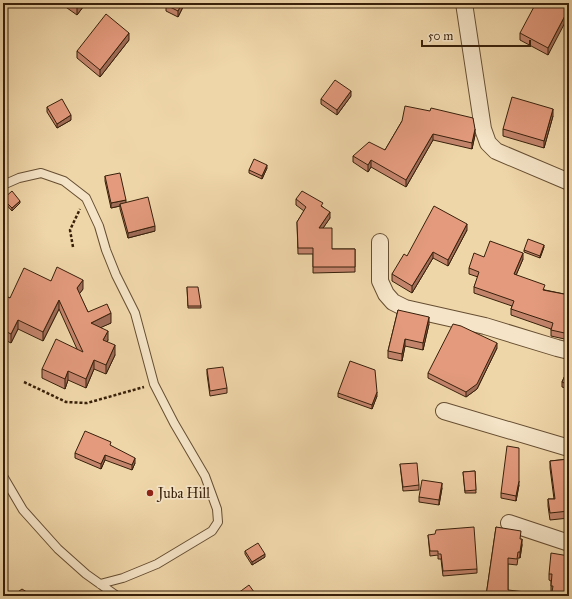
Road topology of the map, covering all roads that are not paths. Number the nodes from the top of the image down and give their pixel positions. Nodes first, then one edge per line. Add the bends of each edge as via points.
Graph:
1 (464, 3) edge
2 (569, 182) edge
3 (3, 185) edge
4 (380, 242) dead end
5 (569, 351) edge
6 (444, 411) dead end
7 (569, 448) edge
8 (3, 476) edge
9 (509, 524) dead end
10 (569, 543) edge
11 (100, 584) junction
12 (117, 596) edge

1 - 2 street via 483,128 488,143 496,151
3 - 11 lane via 41,173 64,181 86,198 116,275 135,313 154,384 205,476 218,509 218,522 212,531 157,564
4 - 5 street via 380,281 393,302 405,308 485,326
6 - 7 street
8 - 11 lane via 23,510 58,549
9 - 10 street
11 - 12 lane

